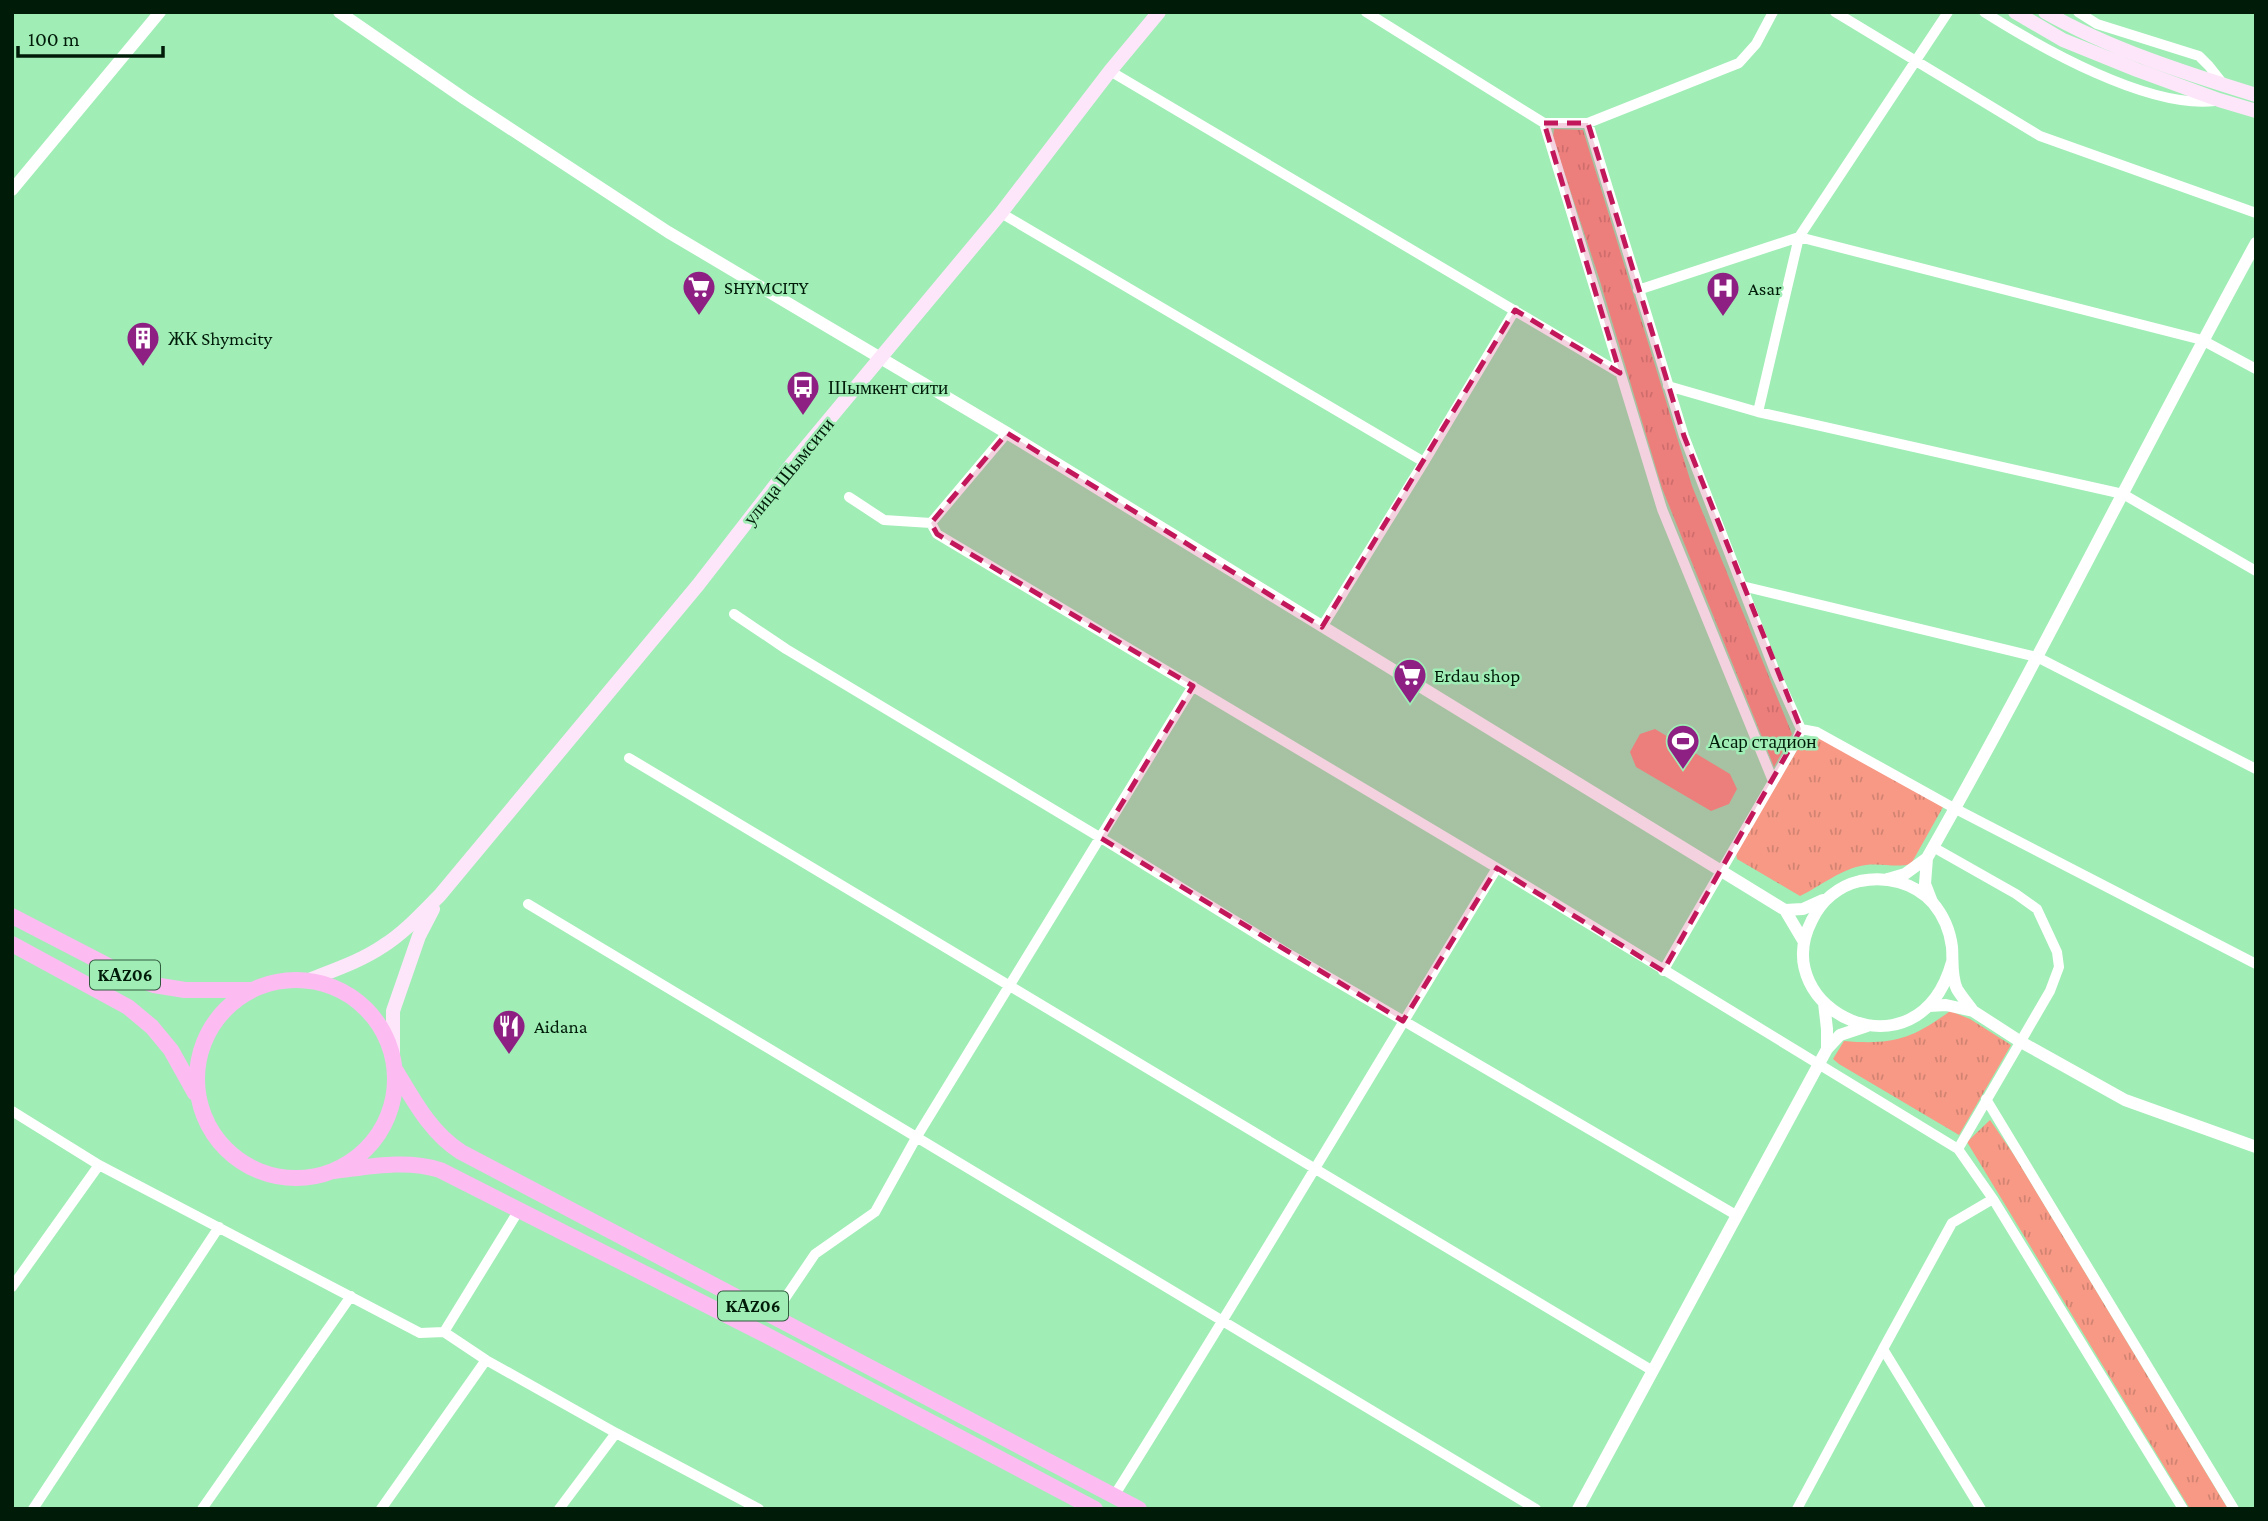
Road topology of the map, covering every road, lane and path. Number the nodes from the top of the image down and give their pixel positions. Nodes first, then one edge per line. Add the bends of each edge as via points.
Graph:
1 (160, 12) edge
2 (339, 12) edge
3 (1159, 12) edge
4 (1366, 12) edge
5 (1773, 12) edge
6 (1835, 12) edge
7 (1948, 12) edge
8 (1984, 12) edge
9 (2015, 12) edge
10 (2045, 12) edge
11 (2078, 12) edge
12 (2063, 40) junction
13 (2052, 52) junction
14 (1915, 61) junction
15 (1110, 71) junction
16 (2222, 93) junction
17 (2256, 95) edge
18 (2256, 111) edge
19 (1544, 123) junction
20 (1588, 123) junction
21 (12, 190) edge
22 (1001, 213) junction
23 (2256, 213) edge
24 (1799, 237) junction
25 (2256, 243) edge
26 (1639, 290) junction
27 (1514, 310) junction
28 (2202, 340) junction
29 (881, 358) junction
30 (2256, 369) edge
31 (1620, 373) junction
32 (1668, 386) junction
33 (1758, 412) junction
34 (1007, 433) junction
35 (1424, 462) junction
36 (2123, 494) junction
37 (849, 497) dead end
38 (931, 523) junction
39 (2256, 571) edge
40 (1742, 586) junction
41 (734, 614) dead end
42 (1322, 627) junction
43 (2037, 657) junction
44 (1194, 686) junction
45 (1801, 729) junction
46 (629, 758) dead end
47 (2256, 769) edge
48 (1773, 782) junction
49 (1954, 808) junction
50 (1101, 838) junction
51 (1930, 853) junction
52 (1497, 868) junction
53 (1721, 871) junction
54 (1888, 879) junction
55 (440, 895) junction
56 (1827, 899) junction
57 (1931, 902) junction
58 (528, 904) dead end
59 (1785, 911) junction
60 (12, 916) edge
61 (1804, 942) junction
62 (12, 944) edge
63 (1952, 962) junction
64 (2256, 964) edge
65 (1663, 971) junction
66 (309, 980) junction
67 (1009, 986) junction
68 (251, 990) junction
69 (1824, 1003) junction
70 (1928, 1006) junction
71 (1973, 1011) junction
72 (1403, 1021) junction
73 (1867, 1026) junction
74 (2021, 1042) junction
75 (1826, 1049) junction
76 (393, 1054) junction
77 (1819, 1066) junction
78 (396, 1071) junction
79 (1986, 1098) junction
80 (199, 1102) junction
81 (12, 1111) edge
82 (916, 1138) junction
83 (2256, 1147) edge
84 (1958, 1149) junction
85 (99, 1165) junction
86 (1316, 1169) junction
87 (334, 1171) junction
88 (1993, 1199) junction
89 (519, 1210) junction
90 (1736, 1215) junction
91 (219, 1227) junction
92 (12, 1287) edge
93 (351, 1296) junction
94 (773, 1317) junction
95 (1224, 1321) junction
96 (444, 1332) junction
97 (1883, 1349) junction
98 (486, 1360) junction
99 (1653, 1371) junction
100 (616, 1433) junction
101 (1114, 1496) junction
102 (739, 1498) junction
103 (33, 1509) edge
104 (202, 1509) edge
105 (381, 1509) edge
106 (559, 1509) edge
107 (731, 1509) edge
108 (759, 1509) edge
109 (1095, 1509) edge
110 (1139, 1509) edge
111 (1536, 1509) edge
112 (1578, 1509) edge
113 (1797, 1509) edge
114 (1981, 1509) edge
115 (2183, 1509) edge
116 (2234, 1509) edge

1 - 21 street
2 - 29 street via 668,232
3 - 15 main road, улица Шымсити
4 - 19 street
5 - 20 street via 1756,44 1739,63
6 - 14 street
7 - 14 street
8 - 13 street
9 - 12 main road
10 - 16 main road
11 - 16 street via 2097,24 2199,56
12 - 13 street
12 - 16 main road via 2137,70
13 - 16 street via 2143,90 2189,102
14 - 23 street via 2040,136
14 - 24 street
15 - 22 main road, улица Шымсити
15 - 27 street
16 - 17 main road
16 - 18 main road
19 - 20 street
19 - 31 street
20 - 26 street
22 - 29 main road, улица Шымсити
22 - 35 street
24 - 26 street
24 - 28 street
24 - 33 street
25 - 28 street
26 - 32 street
27 - 31 street
27 - 35 street
28 - 30 street
28 - 36 street
29 - 34 street
29 - 55 main road, улица Шымсити
31 - 48 street via 1662,509
32 - 33 street
32 - 40 street
33 - 36 street
34 - 38 street
34 - 42 street
35 - 42 street
36 - 39 street
36 - 43 street
37 - 38 street via 884,520
38 - 44 street via 937,534
40 - 43 street
40 - 45 street
41 - 50 street
42 - 53 street
43 - 47 street
43 - 49 street
44 - 50 street
44 - 52 street
45 - 48 street
45 - 49 street via 1817,732
46 - 67 street
48 - 53 street
49 - 51 street
49 - 64 street
50 - 67 street
50 - 72 street
51 - 54 street via 1905,874
51 - 57 street via 1925,884
51 - 74 street via 2017,894 2037,909 2059,967
52 - 65 street
52 - 72 street
53 - 59 street
53 - 65 street
54 - 56 street via 1855,882
54 - 57 street via 1919,891
55 - 66 main road, улица Шымсити via 384,946
55 - 76 main road, улица Шымсити via 419,936 393,1011
56 - 59 street
56 - 61 street via 1812,918
57 - 63 street via 1948,930
58 - 82 street
59 - 61 street
60 - 68 highway, KАZ06 via 124,974 155,985
61 - 69 street via 1807,975
62 - 80 highway, KАZ06 via 128,1007 152,1027 171,1050
63 - 70 street via 1939,994
63 - 71 street via 1956,987
65 - 77 street
66 - 68 highway, KАZ06 via 269,983
66 - 76 highway, KАZ06 via 337,988 362,1004 381,1027
67 - 82 street
67 - 86 street
68 - 80 highway, KАZ06 via 225,1009 204,1040 197,1065
69 - 73 street via 1836,1014
69 - 75 street
70 - 71 street
70 - 73 street via 1900,1023
71 - 74 street
72 - 86 street
72 - 90 street
73 - 75 street via 1840,1035
74 - 79 street
74 - 83 street via 2125,1100
75 - 77 street
76 - 78 highway, KАZ06
77 - 84 street
77 - 90 street
78 - 87 highway, KАZ06 via 393,1102 381,1131 361,1155
78 - 94 highway, KАZ06 via 417,1107 448,1144
79 - 84 street
79 - 116 street
80 - 87 highway, KАZ06 via 214,1136 251,1168 298,1179
81 - 85 street
82 - 94 street via 875,1212 815,1254
82 - 95 street
84 - 88 street
85 - 91 street
85 - 92 street
86 - 95 street
86 - 99 street
87 - 89 highway, KАZ06 via 424,1165
88 - 97 street via 1952,1223
88 - 115 street
89 - 96 street
89 - 109 highway, KАZ06
90 - 99 street
91 - 93 street
91 - 103 street
93 - 96 street via 420,1333
93 - 104 street
94 - 101 highway, KАZ06
95 - 101 street
95 - 111 street
96 - 98 street
97 - 113 street
97 - 114 street
98 - 100 street
98 - 105 street
99 - 112 street
100 - 102 street
100 - 106 street
101 - 110 highway, KАZ06
102 - 107 street
102 - 108 street

